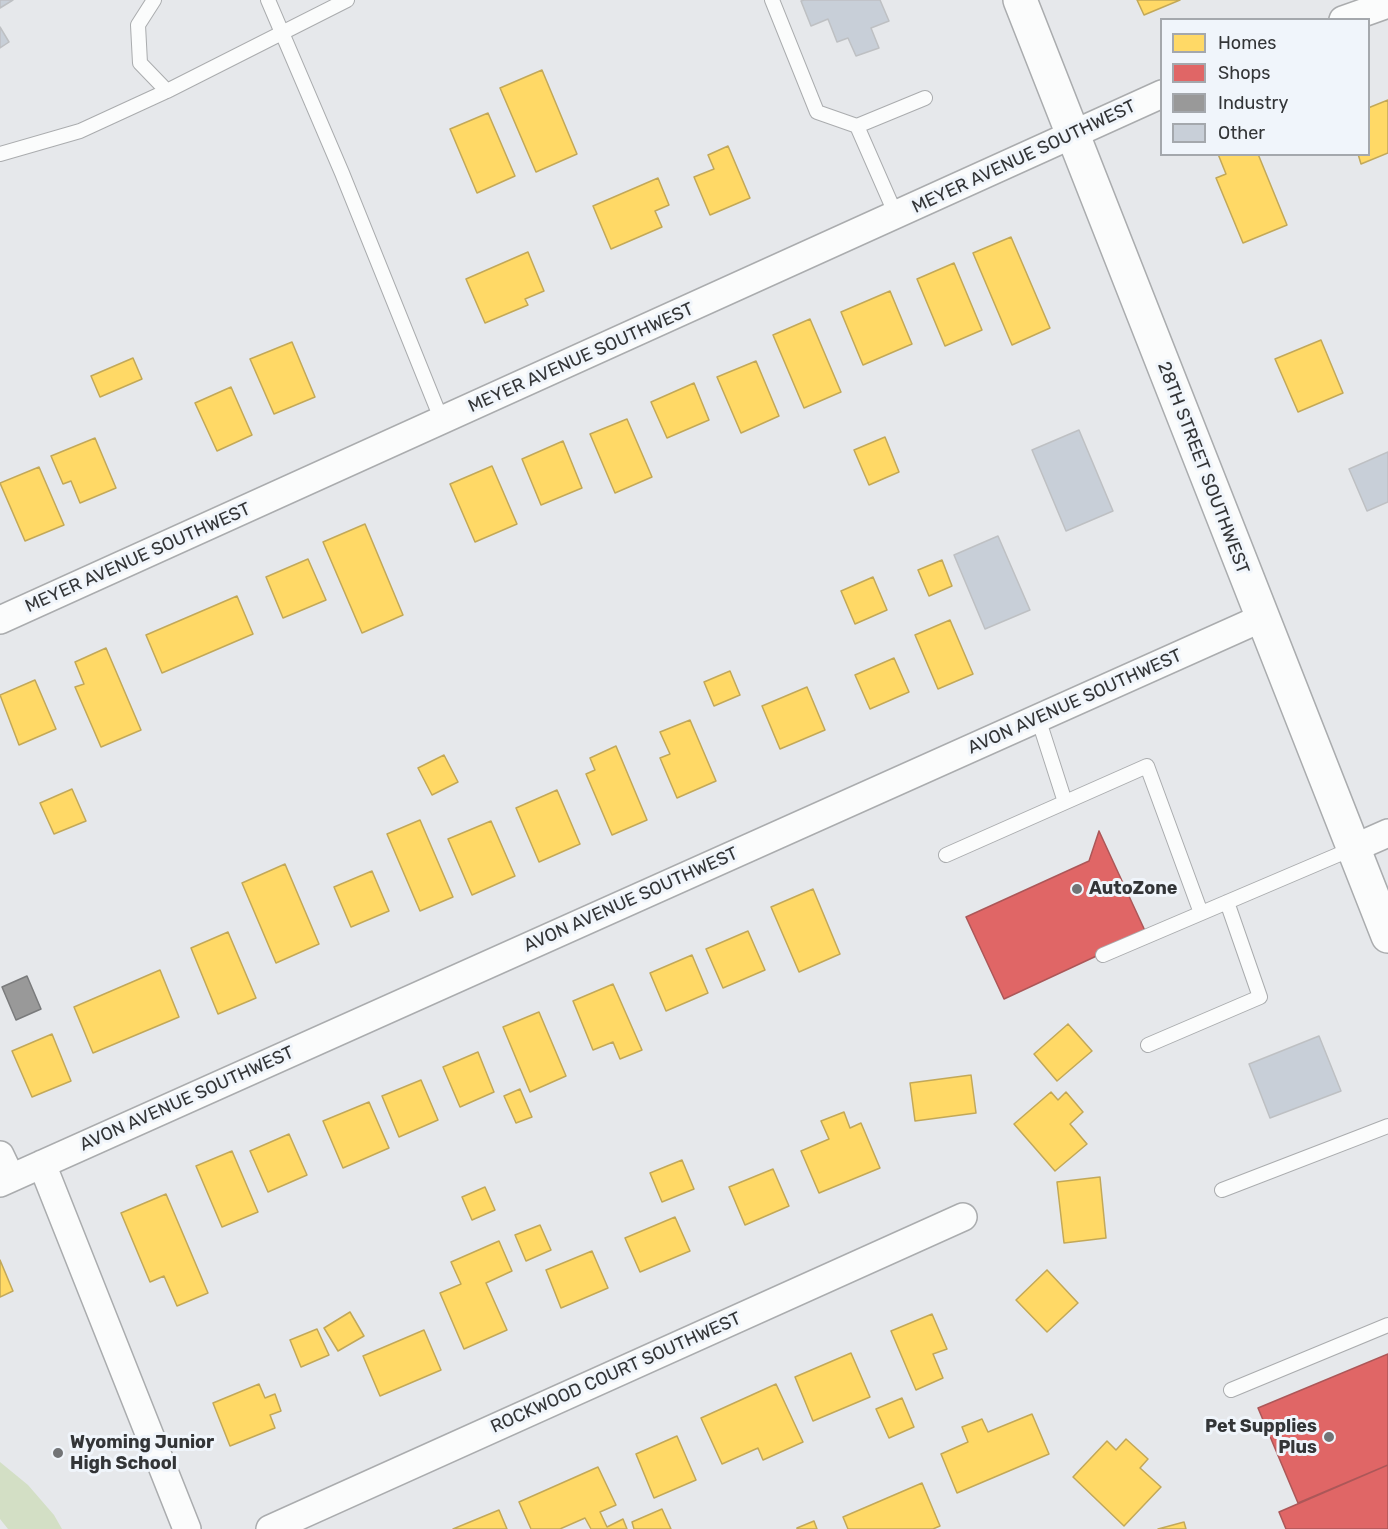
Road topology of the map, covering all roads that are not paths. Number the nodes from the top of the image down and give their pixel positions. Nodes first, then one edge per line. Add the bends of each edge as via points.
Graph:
1 (154, 0) edge
2 (268, 0) edge
3 (347, 0) edge
4 (772, 0) edge
5 (1020, 0) edge
6 (1388, 4) edge
7 (1349, 18) edge
8 (284, 34) junction
9 (167, 91) junction
10 (1160, 94) edge
11 (925, 99) dead end
12 (857, 126) junction
13 (1073, 134) junction
14 (0, 154) edge
15 (896, 215) junction
16 (442, 421) junction
17 (1262, 618) junction
18 (0, 620) edge
19 (1038, 718) junction
20 (1065, 802) junction
21 (1388, 833) edge
22 (1354, 848) junction
23 (946, 855) dead end
24 (1227, 902) junction
25 (1201, 914) junction
26 (1388, 936) edge
27 (1103, 955) dead end
28 (1148, 1045) dead end
29 (1388, 1126) edge
30 (42, 1164) junction
31 (4, 1172) edge
32 (1222, 1190) dead end
33 (963, 1217) dead end
34 (1388, 1325) edge
35 (1231, 1390) dead end
36 (187, 1529) edge
37 (270, 1529) edge

1 - 9 lane via 138,25 140,63
2 - 8 lane
3 - 8 lane
4 - 12 lane via 817,112
5 - 13 main road, 28TH STREET SOUTHWEST
6 - 7 street
8 - 9 lane
8 - 16 lane
9 - 14 lane via 80,131
10 - 13 street, MEYER AVENUE SOUTHWEST
11 - 12 lane
12 - 15 lane
13 - 15 street, MEYER AVENUE SOUTHWEST
13 - 17 main road, 28TH STREET SOUTHWEST
15 - 16 street, MEYER AVENUE SOUTHWEST
16 - 18 street, MEYER AVENUE SOUTHWEST
17 - 19 street, AVON AVENUE SOUTHWEST
17 - 22 main road, 28TH STREET SOUTHWEST
19 - 20 lane
19 - 30 street, AVON AVENUE SOUTHWEST
20 - 23 lane
20 - 25 lane via 1147,766
21 - 22 street
22 - 24 lane
22 - 26 main road, 28TH STREET SOUTHWEST
24 - 25 lane
24 - 28 lane via 1260,997
25 - 27 lane
29 - 32 lane
30 - 31 street, AVON AVENUE SOUTHWEST
30 - 36 street
33 - 37 street, ROCKWOOD COURT SOUTHWEST
34 - 35 lane

